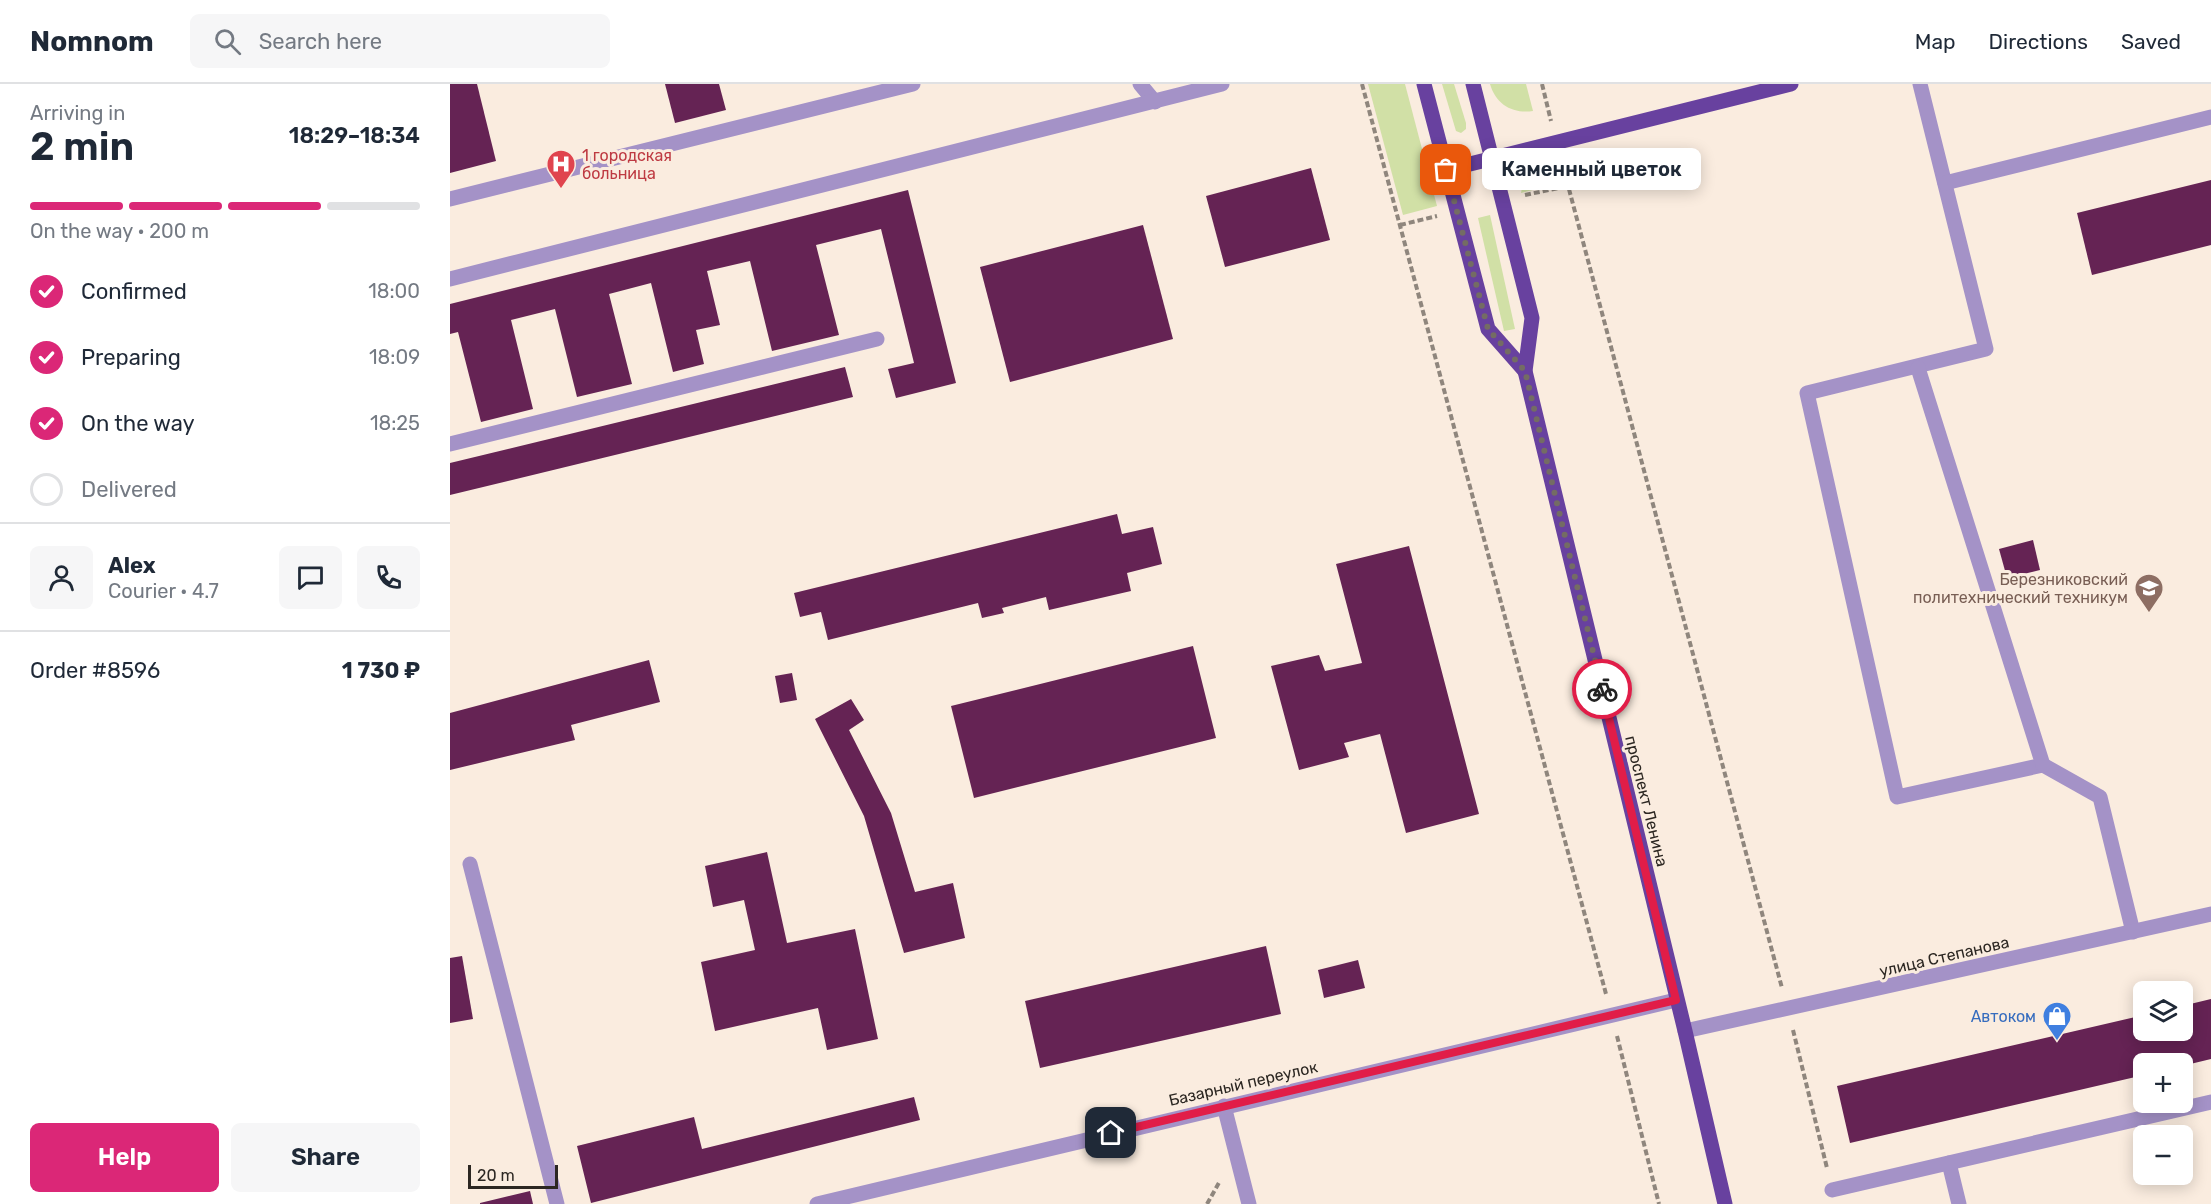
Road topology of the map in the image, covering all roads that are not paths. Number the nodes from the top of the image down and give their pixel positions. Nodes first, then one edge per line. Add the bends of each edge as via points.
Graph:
1 (913, 84) edge
2 (1140, 84) edge
3 (1222, 84) edge
4 (1424, 84) edge
5 (1473, 84) edge
6 (1791, 84) edge
7 (1920, 84) edge
8 (862, 90) edge
9 (1155, 102) junction
10 (2211, 117) edge
11 (1491, 158) junction
12 (1446, 170) junction
13 (1945, 183) junction
14 (450, 199) edge
15 (450, 279) edge
16 (877, 339) dead end
17 (1918, 368) junction
18 (1525, 371) junction
19 (450, 444) edge
20 (2043, 765) junction
21 (470, 864) dead end
22 (2211, 914) edge
23 (2133, 932) junction
24 (1676, 1000) junction
25 (1685, 1031) junction
26 (2211, 1102) edge
27 (1224, 1106) junction
28 (1949, 1163) junction
29 (1832, 1190) road end
30 (557, 1204) edge
31 (817, 1204) edge
32 (1249, 1204) edge
33 (1725, 1204) edge
34 (1959, 1204) edge

1 - 8 street
2 - 9 street
3 - 9 street
4 - 12 main road, проспект Ленина
5 - 11 main road, проспект Ленина
6 - 11 main road
7 - 13 street
8 - 14 street
9 - 15 street
10 - 13 street
11 - 12 main road
11 - 18 main road, проспект Ленина via 1532,318
12 - 18 main road, проспект Ленина via 1488,329
13 - 17 street via 1986,349
16 - 19 street
17 - 20 street
17 - 20 street via 1807,393 1897,797
18 - 24 main road, проспект Ленина
20 - 23 street via 2100,797
21 - 30 street
22 - 23 street, улица Степанова
23 - 25 street, улица Степанова
24 - 25 main road, проспект Ленина
24 - 27 street, Базарный переулок
25 - 33 main road, проспект Ленина
26 - 28 street
27 - 31 street, Базарный переулок
27 - 32 street
28 - 29 street
28 - 34 street

